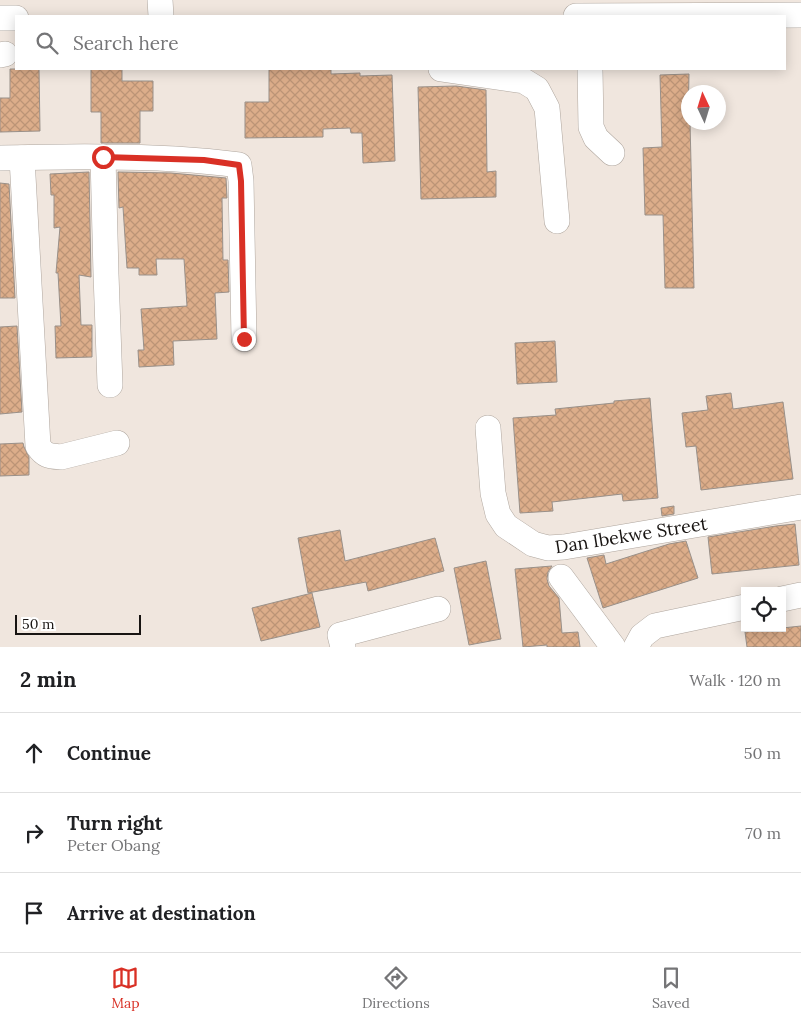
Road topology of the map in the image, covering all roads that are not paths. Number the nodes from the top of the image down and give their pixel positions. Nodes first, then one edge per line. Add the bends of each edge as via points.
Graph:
1 (160, 0) edge
2 (161, 15) edge
3 (786, 15) edge
4 (801, 15) edge
5 (0, 18) edge
6 (15, 18) edge
7 (446, 70) edge
8 (590, 70) edge
9 (612, 152) dead end
10 (103, 157) junction
11 (11, 158) edge
12 (557, 221) dead end
13 (244, 339) dead end
14 (110, 385) dead end
15 (488, 428) dead end
16 (117, 443) dead end
17 (801, 507) edge
18 (562, 577) dead end
19 (801, 594) edge
20 (786, 598) edge
21 (438, 608) dead end
22 (741, 608) edge
23 (342, 641) edge
24 (613, 647) edge
25 (636, 647) edge

1 - 2 street
3 - 4 street
5 - 6 street
7 - 12 street via 524,82 537,90 547,108
8 - 9 street via 591,127 596,138
10 - 11 street
10 - 13 street via 204,160 239,165
10 - 14 street
11 - 16 street via 38,446 43,454 60,456
15 - 17 street, Dan Ibekwe Street via 493,493 498,514 506,526 532,544 564,547
18 - 24 street
19 - 20 street
21 - 23 street
22 - 25 street via 655,626 642,636

